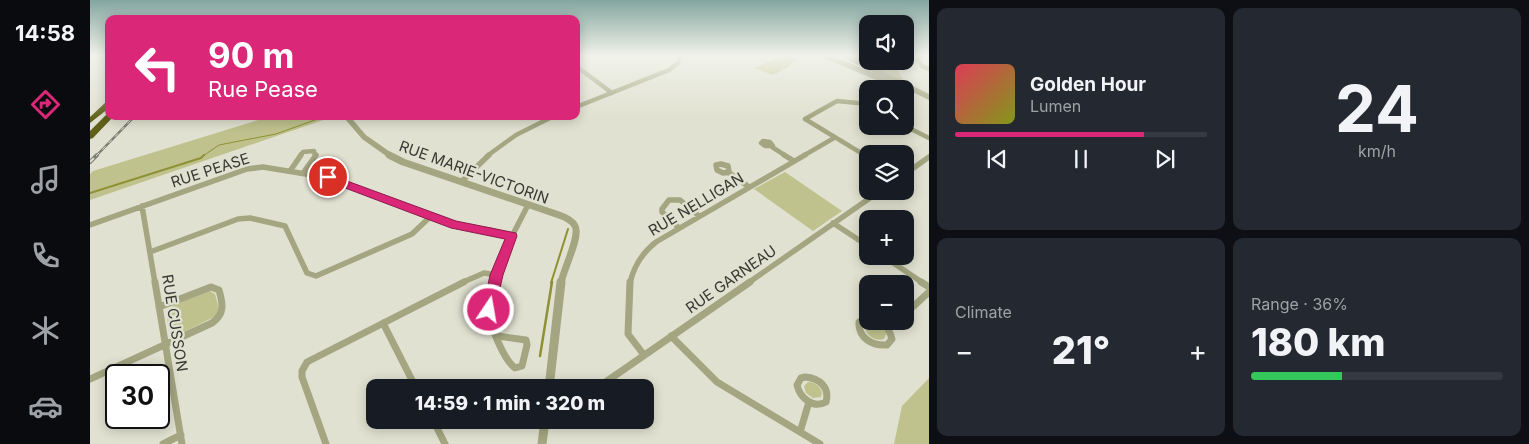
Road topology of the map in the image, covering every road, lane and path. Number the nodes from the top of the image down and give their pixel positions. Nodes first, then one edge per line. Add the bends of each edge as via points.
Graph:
1 (590, 77) edge
2 (652, 77) edge
3 (888, 77) edge
4 (612, 93) junction
5 (914, 95) edge
6 (929, 97) edge
7 (929, 102) edge
8 (859, 104) edge
9 (580, 105) edge
10 (105, 108) edge
11 (106, 120) edge
12 (349, 120) edge
13 (545, 120) edge
14 (90, 121) edge
15 (914, 130) edge
16 (90, 136) edge
17 (834, 138) junction
18 (929, 138) edge
19 (772, 147) dead end
20 (859, 152) edge
21 (929, 157) edge
22 (794, 161) junction
23 (914, 168) edge
24 (290, 171) junction
25 (728, 172) dead end
26 (303, 173) junction
27 (461, 182) junction
28 (749, 187) junction
29 (867, 200) edge
30 (528, 205) junction
31 (142, 206) junction
32 (431, 216) junction
33 (699, 216) junction
34 (834, 224) junction
35 (90, 225) edge
36 (679, 228) junction
37 (512, 236) junction
38 (859, 240) edge
39 (150, 252) junction
40 (896, 265) edge
41 (497, 275) junction
42 (929, 287) edge
43 (929, 292) edge
44 (914, 306) edge
45 (159, 307) junction
46 (383, 323) junction
47 (860, 330) edge
48 (889, 330) edge
49 (497, 336) junction
50 (671, 336) junction
51 (165, 344) junction
52 (644, 355) junction
53 (90, 379) edge
54 (411, 379) edge
55 (550, 379) edge
56 (610, 379) edge
57 (810, 402) dead end
58 (438, 429) edge
59 (544, 429) edge
60 (800, 432) junction
61 (181, 435) junction
62 (163, 444) edge
63 (182, 444) edge
64 (326, 444) edge
65 (445, 444) edge
66 (542, 444) edge
67 (820, 444) edge

1 - 4 street
2 - 4 street
3 - 6 street
4 - 9 street
5 - 7 street
8 - 17 street via 837,101 805,118
10 - 14 highway
11 - 16 highway
12 - 27 street, RUE MARIE-VICTORIN via 359,133 383,152
13 - 27 street via 503,144
15 - 18 street
17 - 20 street
17 - 22 street, RUE NELLIGAN
19 - 22 street
21 - 23 street
22 - 28 street, RUE NELLIGAN
24 - 26 street, RUE PEASE
24 - 26 street via 302,153 314,151 316,155
24 - 31 street, RUE PEASE via 249,168
25 - 28 street
26 - 32 street, RUE PEASE via 333,179
27 - 30 street, RUE MARIE-VICTORIN
28 - 33 street, RUE NELLIGAN
29 - 34 street, RUE GARNEAU
30 - 37 street
30 - 55 street, RUE MARIE-VICTORIN via 567,218 576,226 577,234 565,266 560,292
31 - 35 street, RUE PEASE
31 - 39 street, RUE CUSSON
32 - 37 street, RUE PEASE via 461,227
32 - 39 street via 412,234 318,276 307,272 285,226 250,218 235,219
33 - 36 street, RUE NELLIGAN
33 - 36 street via 680,200 670,200 662,212
34 - 38 street
34 - 50 street, RUE GARNEAU
36 - 52 street, RUE NELLIGAN via 645,250 630,276 628,332
37 - 41 street
39 - 45 street, RUE CUSSON
40 - 42 street
41 - 46 street via 476,275
41 - 49 street via 489,314
43 - 44 street
45 - 51 street, RUE CUSSON
45 - 51 street via 213,287 219,290 224,308 215,322
46 - 54 street
46 - 64 street via 310,361 303,368 302,377
47 - 48 street via 871,342 882,346 891,343
49 - 49 street via 511,365 522,366 526,340
50 - 52 street, RUE GARNEAU
50 - 60 street via 717,382
51 - 53 street
51 - 61 street, RUE CUSSON
52 - 56 street, RUE GARNEAU
57 - 60 street
58 - 65 street
59 - 66 street
60 - 67 street
61 - 62 street
61 - 63 street, RUE CUSSON

